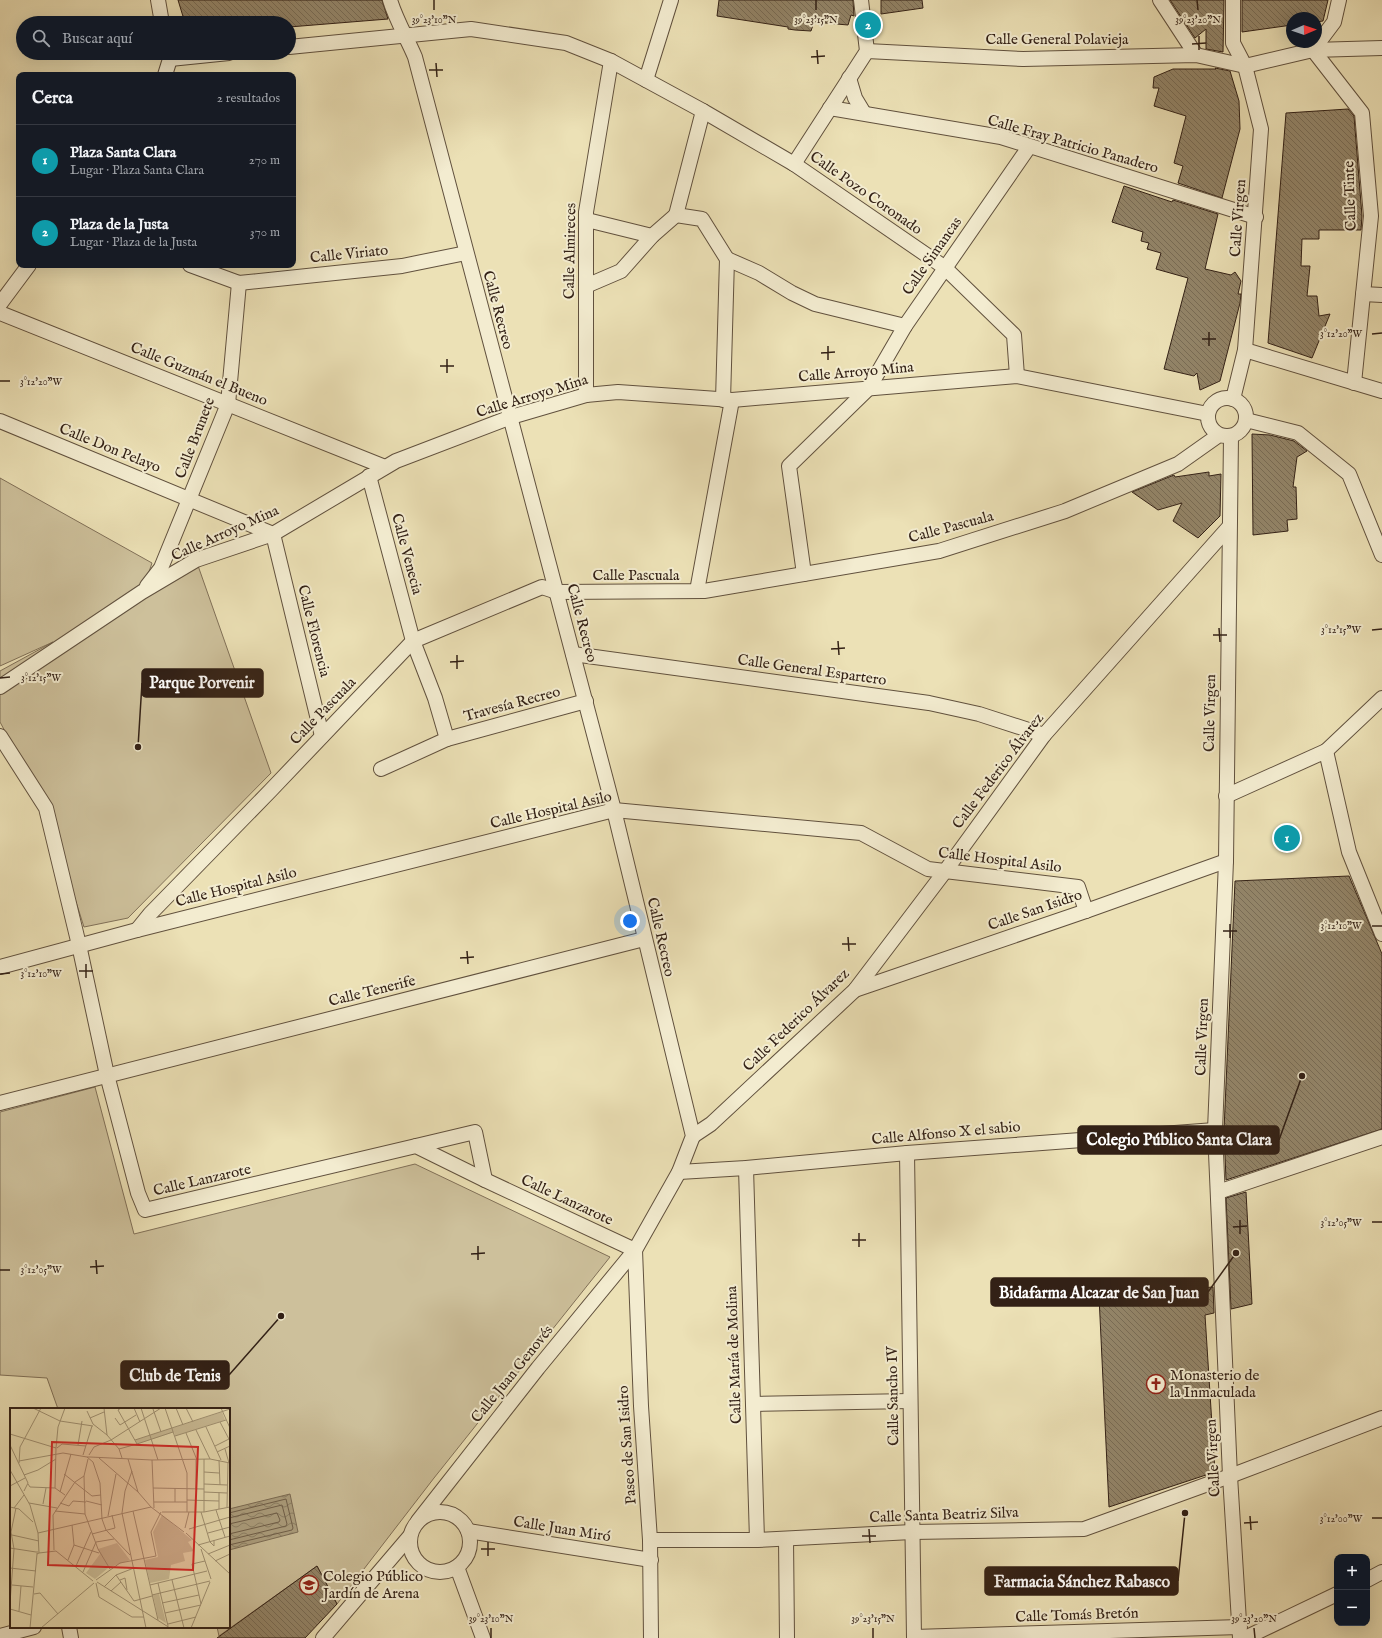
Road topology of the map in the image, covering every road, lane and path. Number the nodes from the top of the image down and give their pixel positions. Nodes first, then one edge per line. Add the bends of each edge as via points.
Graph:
1 (158, 0) edge
2 (390, 0) edge
3 (671, 0) edge
4 (861, 0) edge
5 (1160, 0) edge
6 (1233, 0) edge
7 (1339, 0) edge
8 (161, 16) edge
9 (406, 35) junction
10 (296, 46) edge
11 (1382, 48) edge
12 (1313, 50) junction
13 (867, 51) junction
14 (1196, 55) junction
15 (168, 60) edge
16 (612, 61) junction
17 (1245, 66) junction
18 (166, 72) edge
19 (849, 78) junction
20 (646, 80) junction
21 (830, 108) junction
22 (703, 110) junction
23 (864, 113) junction
24 (1029, 147) junction
25 (794, 164) junction
26 (676, 215) junction
27 (1256, 217) junction
28 (586, 220) junction
29 (652, 236) junction
30 (466, 253) junction
31 (727, 259) junction
32 (944, 267) junction
33 (26, 268) edge
34 (198, 268) edge
35 (239, 283) junction
36 (586, 286) junction
37 (1363, 294) junction
38 (1382, 295) edge
39 (0, 304) edge
40 (0, 312) edge
41 (905, 326) junction
42 (1245, 350) junction
43 (1017, 376) junction
44 (1354, 383) junction
45 (869, 388) junction
46 (1382, 391) edge
47 (586, 395) junction
48 (1233, 399) junction
49 (728, 400) junction
50 (228, 404) junction
51 (1208, 414) junction
52 (511, 417) junction
53 (1246, 420) junction
54 (0, 421) edge
55 (1225, 435) junction
56 (385, 467) junction
57 (369, 476) junction
58 (189, 499) junction
59 (1229, 527) junction
60 (273, 534) junction
61 (1382, 555) edge
62 (804, 574) junction
63 (697, 591) junction
64 (142, 592) junction
65 (557, 592) junction
66 (413, 641) junction
67 (573, 654) junction
68 (0, 687) edge
69 (1382, 698) edge
70 (586, 701) junction
71 (1044, 735) junction
72 (0, 736) edge
73 (322, 736) junction
74 (447, 739) junction
75 (1326, 751) junction
76 (381, 769) dead end
77 (1226, 796) junction
78 (614, 810) junction
79 (1226, 861) junction
80 (946, 870) junction
81 (1086, 911) junction
82 (137, 930) junction
83 (1382, 934) edge
84 (644, 939) junction
85 (80, 945) junction
86 (0, 967) edge
87 (855, 990) junction
88 (107, 1075) junction
89 (0, 1103) edge
90 (1215, 1130) junction
91 (693, 1136) junction
92 (1382, 1137) edge
93 (416, 1146) junction
94 (906, 1153) junction
95 (746, 1168) junction
96 (679, 1172) junction
97 (485, 1180) junction
98 (1218, 1192) junction
99 (635, 1250) junction
100 (910, 1401) junction
101 (753, 1404) junction
102 (1382, 1418) edge
103 (1230, 1476) junction
104 (418, 1521) junction
105 (468, 1531) junction
106 (912, 1532) junction
107 (410, 1536) junction
108 (786, 1539) junction
109 (650, 1540) junction
110 (756, 1540) junction
111 (651, 1560) junction
112 (457, 1567) junction
113 (1382, 1572) edge
114 (1370, 1578) edge
115 (1334, 1595) edge
116 (30, 1628) edge
117 (69, 1628) edge
118 (1242, 1634) edge
119 (0, 1636) edge
120 (72, 1638) edge
121 (323, 1638) edge
122 (483, 1638) edge
123 (651, 1638) edge
124 (787, 1638) edge
125 (914, 1638) edge

1 - 8 street
2 - 9 street, Calle Recreo via 394,16
3 - 20 street
4 - 13 street
5 - 14 street
6 - 17 street, Calle Virgen via 1233,43
7 - 12 street via 1334,22
9 - 10 street, Calle Pozo Coronado
9 - 16 street, Calle Pozo Coronado via 471,29 566,43
9 - 30 street, Calle Recreo via 415,57
11 - 12 street
12 - 17 street
12 - 37 street, Calle Tinte via 1362,113 1371,216
13 - 14 street, Calle General Polavieja via 1023,59
13 - 19 street
14 - 17 street, Calle General Polavieja
15 - 18 street
16 - 20 street, Calle Pozo Coronado
16 - 28 street, Calle Almireces
17 - 27 street, Calle Virgen via 1261,129
19 - 21 street
19 - 23 street via 855,98
20 - 22 street, Calle Pozo Coronado
21 - 23 street, Calle Fray Patricio Panadero
21 - 25 street
22 - 25 street, Calle Pozo Coronado
22 - 26 street
23 - 24 street, Calle Fray Patricio Panadero via 1001,137
24 - 27 street, Calle Fray Patricio Panadero
24 - 32 street, Calle Simancas
25 - 32 street, Calle Pozo Coronado
26 - 29 street
26 - 31 street via 702,220
27 - 42 street, Calle Virgen
28 - 29 street
28 - 36 street, Calle Almireces
29 - 36 street via 621,271
30 - 35 street, Calle Viriato via 402,266
30 - 52 street, Calle Recreo
31 - 41 street via 759,272 814,304
31 - 49 street
32 - 41 street, Calle Simancas
32 - 43 street, Calle Pozo Coronado via 1014,335
33 - 39 street
34 - 35 street, Calle Viriato
35 - 50 street, Calle Brunete
36 - 47 street, Calle Almireces
37 - 38 street
37 - 44 street, Calle Tinte
40 - 50 street, Calle Guzmán el Bueno
41 - 45 street, Calle Simancas
42 - 44 street
42 - 48 street, Calle Virgen
43 - 45 street, Calle Arroyo Mina
43 - 51 street, Calle Arroyo Mina
44 - 46 street
45 - 49 street, Calle Arroyo Mina
45 - 62 street, Calle Simancas via 789,466
47 - 49 street, Calle Arroyo Mina via 618,392
47 - 52 street, Calle Arroyo Mina
48 - 51 street via 1226,398 1214,403
48 - 53 street via 1243,407
49 - 63 street
50 - 56 street, Calle Guzmán el Bueno
50 - 58 street, Calle Brunete
51 - 55 street via 1210,426
52 - 56 street, Calle Arroyo Mina
52 - 65 street, Calle Recreo
53 - 55 street via 1241,430
53 - 61 street via 1298,433 1349,474
54 - 58 street, Calle Don Pelayo
55 - 59 street, Calle Virgen
55 - 62 street, Calle Pascuala via 1178,464 1065,511 939,551
56 - 57 street, Calle Arroyo Mina
57 - 60 street, Calle Arroyo Mina
57 - 66 street, Calle Venecia
58 - 60 street, Calle Don Pelayo
58 - 64 street, Calle Brunete via 161,568
59 - 71 street, Calle Federico Álvarez
59 - 77 street, Calle Virgen
60 - 64 street, Calle Arroyo Mina via 196,560
60 - 73 street, Calle Florencia
62 - 63 street, Calle Pascuala
63 - 65 street, Calle Pascuala
64 - 68 street, Calle Arroyo Mina
65 - 66 street, Calle Pascuala via 542,587
65 - 67 street, Calle Recreo
66 - 73 street, Calle Pascuala
66 - 74 street via 435,698
67 - 70 street, Calle Recreo
67 - 71 street, Calle General Espartero via 929,703 979,714
69 - 75 street
70 - 74 street, Travesía Recreo
70 - 78 street, Calle Recreo
71 - 80 street, Calle Federico Álvarez
72 - 85 street, Calle Lanzarote via 46,808
73 - 82 street, Calle Pascuala
74 - 76 street, Travesía Recreo
75 - 77 street
75 - 83 street via 1349,852
77 - 79 street, Calle Virgen
78 - 80 street, Calle Hospital Asilo via 861,833 928,869
78 - 82 street, Calle Hospital Asilo
78 - 84 street, Calle Recreo
79 - 81 street, Calle San Isidro
79 - 90 street, Calle Virgen
80 - 81 street, Calle Hospital Asilo via 1078,887
80 - 87 street, Calle Federico Álvarez
81 - 87 street, Calle San Isidro
82 - 85 street, Calle Hospital Asilo
84 - 88 street, Calle Tenerife
84 - 91 street, Calle Recreo
85 - 86 street, Calle Hospital Asilo
85 - 88 street, Calle Lanzarote
87 - 91 street, Calle Federico Álvarez via 712,1124
88 - 89 street, Calle Tenerife
88 - 93 street, Calle Lanzarote via 138,1193 145,1210
90 - 94 street, Calle Alfonso X el sabio
90 - 98 street, Calle Virgen
91 - 96 street
92 - 98 street
93 - 97 street, Calle Lanzarote
93 - 97 street, Calle Lanzarote via 476,1132
94 - 95 street, Calle Alfonso X el sabio
94 - 100 street, Calle Sancho IV
95 - 96 street, Calle Alfonso X el sabio
95 - 101 street, Calle María de Molina
96 - 99 street
97 - 99 street, Calle Lanzarote
98 - 103 street, Calle Virgen
99 - 104 street, Calle Juan Genovés
99 - 109 street, Paseo de San Isidro via 641,1406
100 - 101 street
100 - 106 street, Calle Sancho IV
101 - 110 street, Calle María de Molina
102 - 103 street, Calle Santa Beatriz Silva
103 - 106 street, Calle Santa Beatriz Silva via 1084,1529
103 - 118 street, Calle Virgen
104 - 105 street via 433,1512 450,1513 464,1523
104 - 107 street
105 - 111 street, Calle Juan Miró
105 - 112 street via 469,1551
106 - 108 street, Calle Santa Beatriz Silva
106 - 125 street, Calle Sancho IV
107 - 112 street via 412,1554 423,1567 440,1572
107 - 121 street
108 - 110 street, Calle Santa Beatriz Silva
108 - 124 street
109 - 110 street, Calle Santa Beatriz Silva
109 - 111 street, Paseo de San Isidro
111 - 123 street, Paseo de San Isidro
112 - 122 street
113 - 114 street
115 - 118 street
116 - 119 street
117 - 120 street
118 - 125 street, Calle Tomás Bretón

